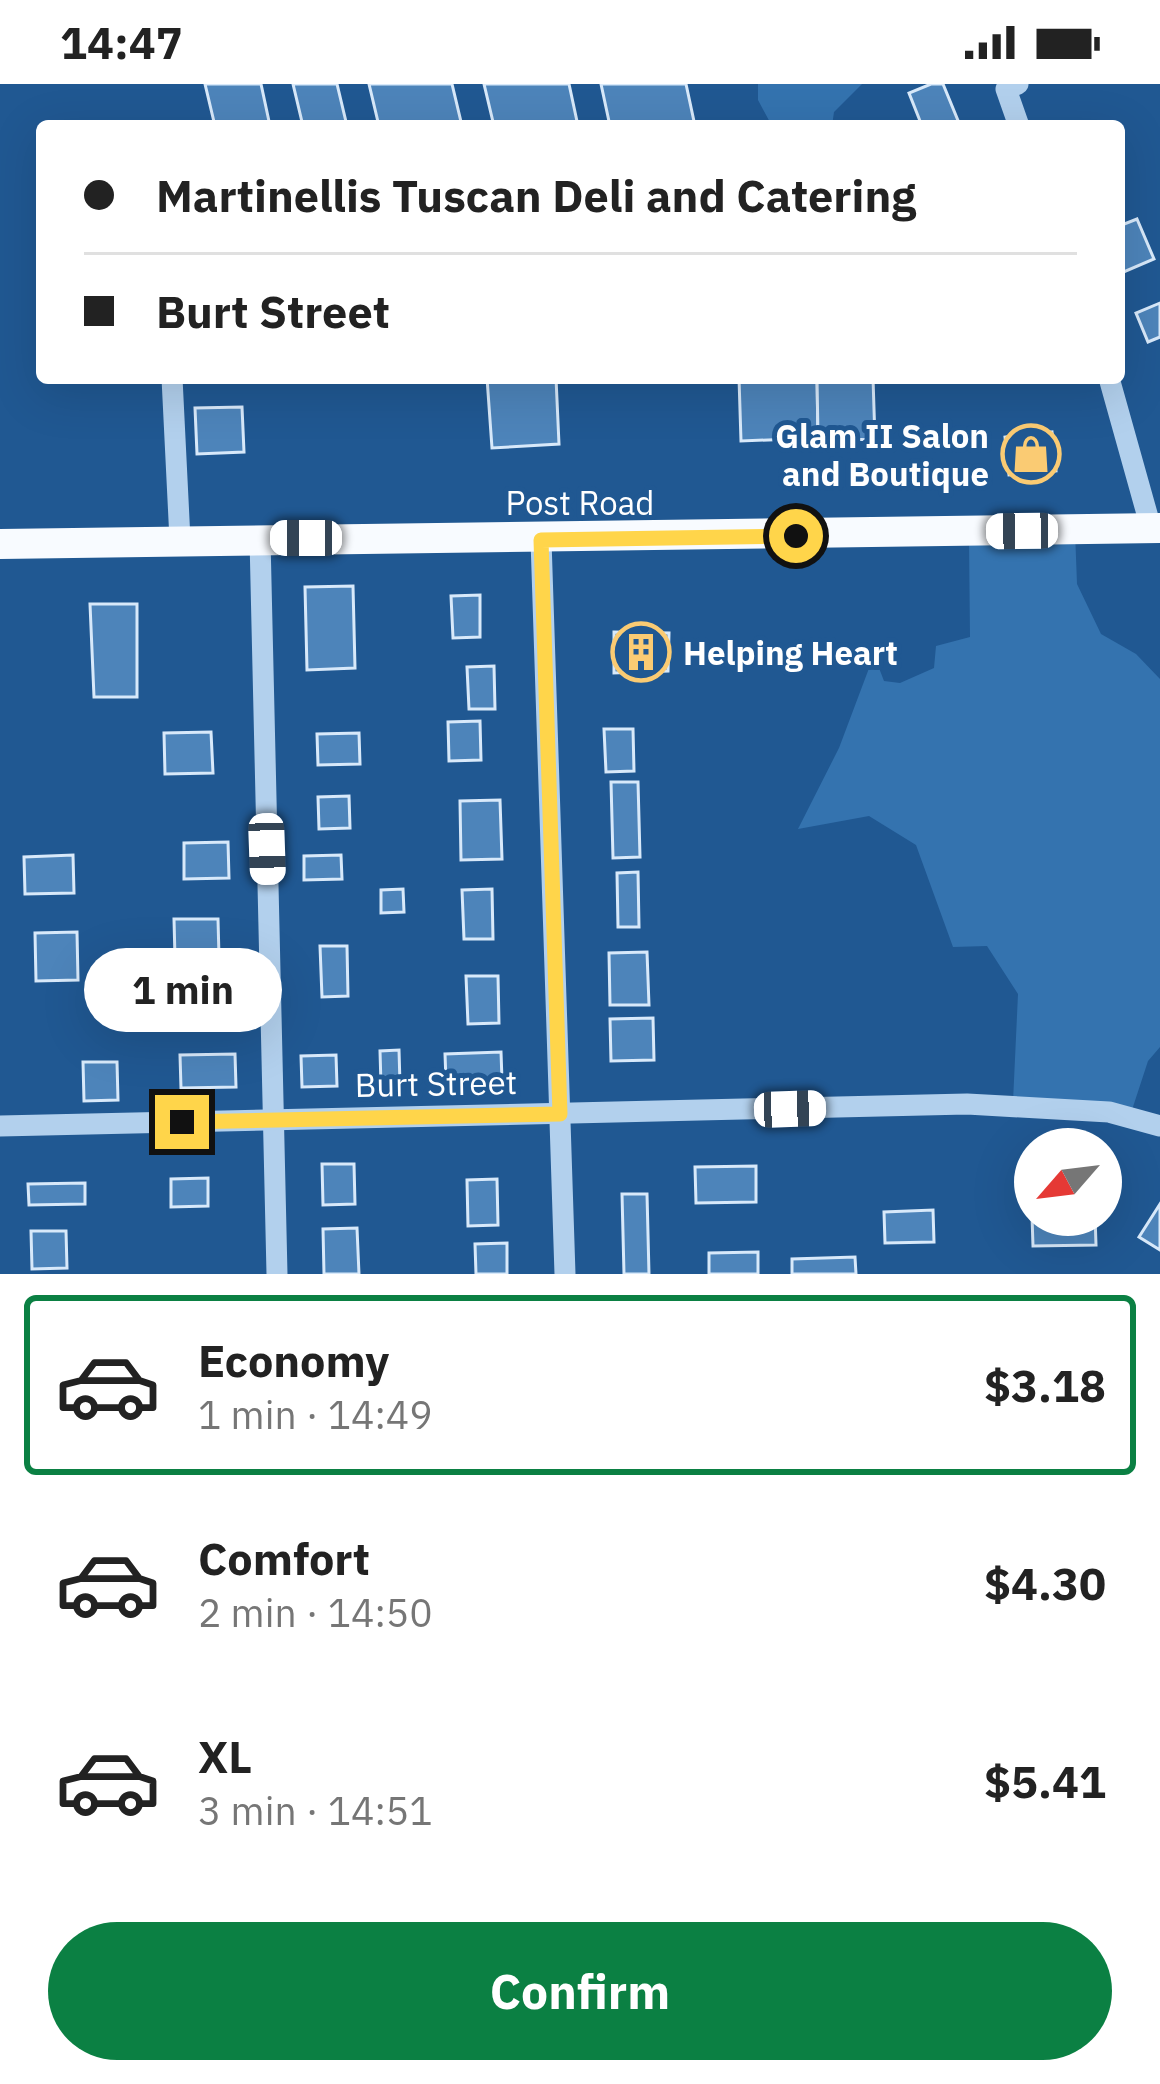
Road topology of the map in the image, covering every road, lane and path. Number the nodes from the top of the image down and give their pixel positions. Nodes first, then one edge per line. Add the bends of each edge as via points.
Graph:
1 (1012, 86) edge
2 (1018, 120) edge
3 (172, 384) edge
4 (1111, 384) edge
5 (1155, 528) edge
6 (260, 539) junction
7 (541, 540) junction
8 (180, 541) junction
9 (0, 544) edge
10 (560, 1114) junction
11 (274, 1119) junction
12 (0, 1126) edge
13 (1160, 1126) edge
14 (277, 1274) edge
15 (566, 1274) edge

1 - 2 street
3 - 8 street
4 - 5 street
5 - 7 main road, Post Road
6 - 7 main road, Post Road
6 - 8 main road, Post Road
6 - 11 street
7 - 10 street
8 - 9 main road, Post Road
10 - 11 street, Burt Street
10 - 13 street, Burt Street via 968,1104 1108,1112
10 - 15 street
11 - 12 street, Burt Street
11 - 14 street

